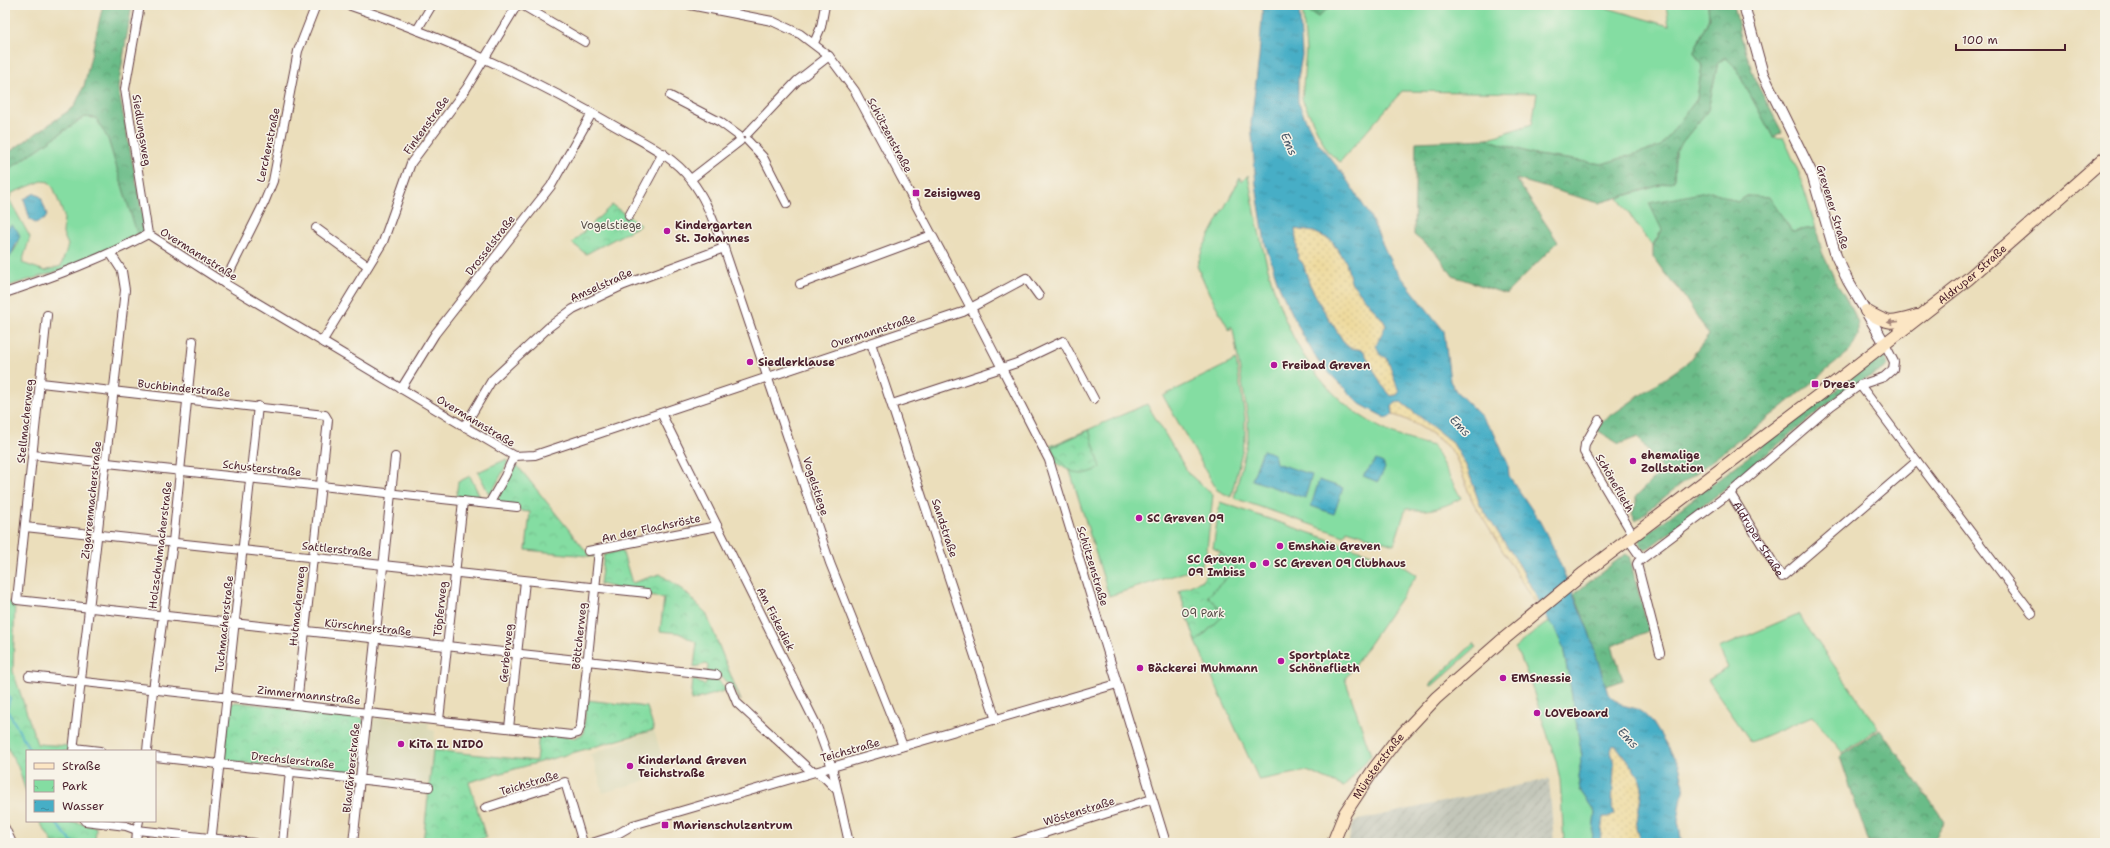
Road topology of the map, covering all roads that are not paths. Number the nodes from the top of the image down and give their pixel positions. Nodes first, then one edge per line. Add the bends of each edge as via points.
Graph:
1 (140, 5) edge
2 (316, 5) edge
3 (348, 5) edge
4 (432, 5) edge
5 (517, 5) edge
6 (522, 5) edge
7 (690, 5) edge
8 (825, 5) edge
9 (1744, 5) edge
10 (417, 30) junction
11 (585, 42) dead end
12 (814, 43) junction
13 (829, 56) junction
14 (484, 59) junction
15 (670, 96) dead end
16 (592, 113) junction
17 (744, 138) junction
18 (663, 153) junction
19 (2105, 158) edge
20 (691, 179) junction
21 (786, 204) dead end
22 (629, 216) dead end
23 (316, 228) dead end
24 (148, 234) junction
25 (932, 235) junction
26 (724, 248) junction
27 (111, 254) junction
28 (368, 266) junction
29 (224, 283) junction
30 (800, 284) dead end
31 (5, 293) edge
32 (1039, 296) dead end
33 (971, 308) junction
34 (1866, 311) junction
35 (47, 315) dead end
36 (1922, 315) junction
37 (194, 341) dead end
38 (322, 342) junction
39 (871, 344) junction
40 (1885, 344) junction
41 (1002, 368) junction
42 (768, 377) junction
43 (40, 383) junction
44 (1860, 385) junction
45 (402, 389) junction
46 (114, 391) junction
47 (187, 399) junction
48 (1094, 399) dead end
49 (892, 404) junction
50 (258, 406) junction
51 (661, 413) junction
52 (325, 415) joint
53 (1599, 420) dead end
54 (464, 427) junction
55 (33, 455) junction
56 (514, 456) junction
57 (395, 458) dead end
58 (1917, 461) junction
59 (106, 463) junction
60 (180, 470) junction
61 (251, 478) junction
62 (321, 486) junction
63 (391, 494) junction
64 (1730, 494) junction
65 (463, 501) junction
66 (489, 504) junction
67 (517, 507) dead end
68 (717, 526) junction
69 (25, 527) junction
70 (98, 534) junction
71 (1630, 537) junction
72 (173, 542) junction
73 (243, 550) junction
74 (599, 550) junction
75 (588, 551) dead end
76 (313, 558) junction
77 (1642, 559) junction
78 (384, 565) junction
79 (455, 572) junction
80 (525, 581) junction
81 (595, 588) junction
82 (648, 593) dead end
83 (17, 600) joint
84 (90, 608) junction
85 (2032, 613) dead end
86 (163, 616) junction
87 (234, 624) junction
88 (305, 631) junction
89 (376, 639) junction
90 (447, 647) junction
91 (1660, 653) dead end
92 (517, 654) junction
93 (588, 662) junction
94 (717, 675) dead end
95 (29, 676) dead end
96 (80, 682) junction
97 (1117, 684) junction
98 (730, 686) dead end
99 (153, 690) junction
100 (228, 698) junction
101 (297, 704) junction
102 (368, 712) junction
103 (439, 720) junction
104 (996, 720) junction
105 (581, 724) joint
106 (509, 728) junction
107 (903, 746) junction
108 (73, 750) edge
109 (148, 750) edge
110 (156, 757) edge
111 (220, 764) junction
112 (832, 767) junction
113 (290, 771) junction
114 (813, 772) junction
115 (361, 778) junction
116 (429, 787) dead end
117 (838, 790) junction
118 (1152, 799) junction
119 (485, 808) dead end
120 (93, 822) edge
121 (139, 822) edge
122 (5, 828) edge
123 (137, 830) junction
124 (211, 841) edge
125 (12, 843) edge
126 (136, 843) edge
127 (254, 843) edge
128 (283, 843) edge
129 (353, 843) edge
130 (583, 843) edge
131 (592, 843) edge
132 (850, 843) edge
133 (1013, 843) edge
134 (1166, 843) edge
135 (1333, 843) edge

1 - 24 street, Siedlungsweg via 124,89
2 - 29 street, Lerchenstraße via 298,51 273,181
3 - 10 street, Vogelstiege
4 - 10 street
5 - 14 street, Finkenstraße
6 - 11 street
7 - 12 street, Schützenstraße via 772,22
8 - 12 street via 821,27
9 - 34 street, Grevener Straße via 1766,80 1812,174 1836,256
10 - 14 street, Vogelstiege
12 - 13 street, Schützenstraße
13 - 17 street via 797,81
13 - 25 street, Schützenstraße via 854,92
14 - 16 street, Vogelstiege
14 - 28 street, Finkenstraße via 466,89 411,163 383,242
15 - 17 street via 720,122
16 - 18 street, Vogelstiege
16 - 45 street, Drosselstraße via 551,186 435,334
17 - 20 street
17 - 21 street via 763,157
18 - 20 street, Vogelstiege
18 - 22 street
19 - 36 main road, Aldruper Straße via 1968,279
20 - 26 street, Vogelstiege via 707,205
23 - 28 street
24 - 27 street, Overmannstraße
24 - 29 street, Overmannstraße
25 - 30 street
25 - 33 street, Schützenstraße
26 - 42 street, Vogelstiege
26 - 54 street, Amselstraße via 624,285 573,309 549,327 492,380
27 - 31 street, Overmannstraße
27 - 46 street, Zigarrenmacherstraße via 122,271 125,290
28 - 38 street, Finkenstraße
29 - 38 street, Overmannstraße
32 - 33 street via 1026,278
33 - 39 street, Overmannstraße
33 - 41 street, Schützenstraße
36 -> 34 main road via 1892,323 1884,322
34 - 40 street, Grevener Straße
35 - 43 street, Stellmacherweg
36 - 40 main road, Aldruper Straße
37 - 47 street, Holzschuhmacherstraße
38 - 45 street, Overmannstraße
39 - 42 street, Overmannstraße
39 - 49 street, Sandstraße
40 - 44 street, Aldruper Straße via 1894,362 1893,369 1884,377
40 - 71 main road, Münsterstraße
41 - 48 street via 1063,341
41 - 49 street
41 - 97 street, Schützenstraße via 1049,460
42 - 51 street, Overmannstraße
42 - 107 street, Vogelstiege via 830,563
43 - 46 street, Buchbinderstraße
43 - 55 street, Stellmacherweg
44 - 58 street
44 - 64 street, Aldruper Straße via 1831,406
45 - 54 street, Overmannstraße
46 - 47 street, Buchbinderstraße
46 - 59 street, Zigarrenmacherstraße
47 - 50 street, Buchbinderstraße
47 - 60 street, Holzschuhmacherstraße
49 - 104 street, Sandstraße
50 - 52 street, Buchbinderstraße
50 - 61 street, Tuchmacherstraße
51 - 56 street, Overmannstraße via 535,454
51 - 68 street, Am Fiskediek
52 - 62 street, Hutmacherweg via 328,420
53 - 71 street, Schöneflieth via 1585,444 1584,452
54 - 56 street, Overmannstraße
55 - 59 street, Schusterstraße
55 - 69 street, Stellmacherweg
56 - 66 street
57 - 63 street, Blaufärberstraße
58 - 64 street, Aldruper Straße via 1782,577
58 - 85 street
59 - 60 street, Schusterstraße
59 - 70 street, Zigarrenmacherstraße
60 - 61 street, Schusterstraße
60 - 72 street, Holzschuhmacherstraße
61 - 62 street, Schusterstraße
61 - 73 street, Tuchmacherstraße
62 - 63 street, Schusterstraße
62 - 76 street, Hutmacherweg
63 - 65 street, Schusterstraße
63 - 78 street, Blaufärberstraße
64 - 77 street, Aldruper Straße
65 - 66 street, Schusterstraße
65 - 79 street, Töpferweg
66 - 67 street, Schusterstraße
68 - 74 street, An der Flachsröste
68 - 112 street, Am Fiskediek via 816,724
69 - 70 street, Sattlerstraße
69 - 83 street, Stellmacherweg
70 - 72 street, Sattlerstraße
70 - 84 street, Zigarrenmacherstraße
71 - 77 street
71 - 135 main road, Münsterstraße via 1500,642 1436,698 1394,743 1374,769 1345,813
72 - 73 street, Sattlerstraße
72 - 86 street, Holzschuhmacherstraße
73 - 76 street, Sattlerstraße
73 - 87 street, Tuchmacherstraße
74 - 75 street, An der Flachsröste
74 - 81 street, Böttcherweg
76 - 78 street, Sattlerstraße
76 - 88 street, Hutmacherweg
77 - 91 street via 1637,564
78 - 79 street, Sattlerstraße
78 - 89 street, Blaufärberstraße
79 - 80 street, Sattlerstraße
79 - 90 street, Töpferweg
80 - 81 street, Sattlerstraße
80 - 92 street, Gerberweg
81 - 82 street, Sattlerstraße
81 - 93 street, Böttcherweg
83 - 84 street, Kürschnerstraße
84 - 86 street, Kürschnerstraße
84 - 96 street, Zigarrenmacherstraße
86 - 87 street, Kürschnerstraße
86 - 99 street, Holzschuhmacherstraße
87 - 88 street, Kürschnerstraße
87 - 100 street, Tuchmacherstraße
88 - 89 street, Kürschnerstraße
88 - 101 street, Hutmacherweg
89 - 90 street, Kürschnerstraße
89 - 102 street, Blaufärberstraße
90 - 92 street, Kürschnerstraße
90 - 103 street, Töpferweg
92 - 93 street, Kürschnerstraße
92 - 106 street, Gerberweg
93 - 94 street, Kürschnerstraße
93 - 105 street, Böttcherweg
95 - 96 street, Zimmermannstraße
96 - 99 street, Zimmermannstraße
96 - 108 street, Zigarrenmacherstraße
97 - 104 street, Teichstraße
97 - 118 street, Schützenstraße
98 - 114 street via 737,703
99 - 100 street, Zimmermannstraße
99 - 109 street, Holzschuhmacherstraße
100 - 101 street, Zimmermannstraße
100 - 111 street, Tuchmacherstraße
101 - 102 street, Zimmermannstraße
102 - 103 street, Zimmermannstraße
102 - 115 street, Blaufärberstraße
103 - 106 street, Zimmermannstraße
104 - 107 street, Teichstraße
105 - 106 street, Zimmermannstraße via 578,733 571,734
107 - 112 street, Teichstraße
110 - 111 street, Drechslerstraße
111 - 113 street, Drechslerstraße
111 - 124 street, Tuchmacherstraße
112 - 114 street, Teichstraße
112 - 117 street, Am Fiskediek
113 - 115 street, Drechslerstraße
113 - 128 street
114 - 117 street via 828,780
114 - 131 street, Teichstraße via 633,825 614,836
115 - 116 street, Drechslerstraße
115 - 129 street, Blaufärberstraße
117 - 132 street, Am Fiskediek
118 - 133 street, Wöstenstraße
118 - 134 street, Schützenstraße
119 - 130 street, Teichstraße via 565,782
120 - 123 street
121 - 123 street
122 - 125 street
123 - 124 street
123 - 126 street
124 - 127 street

